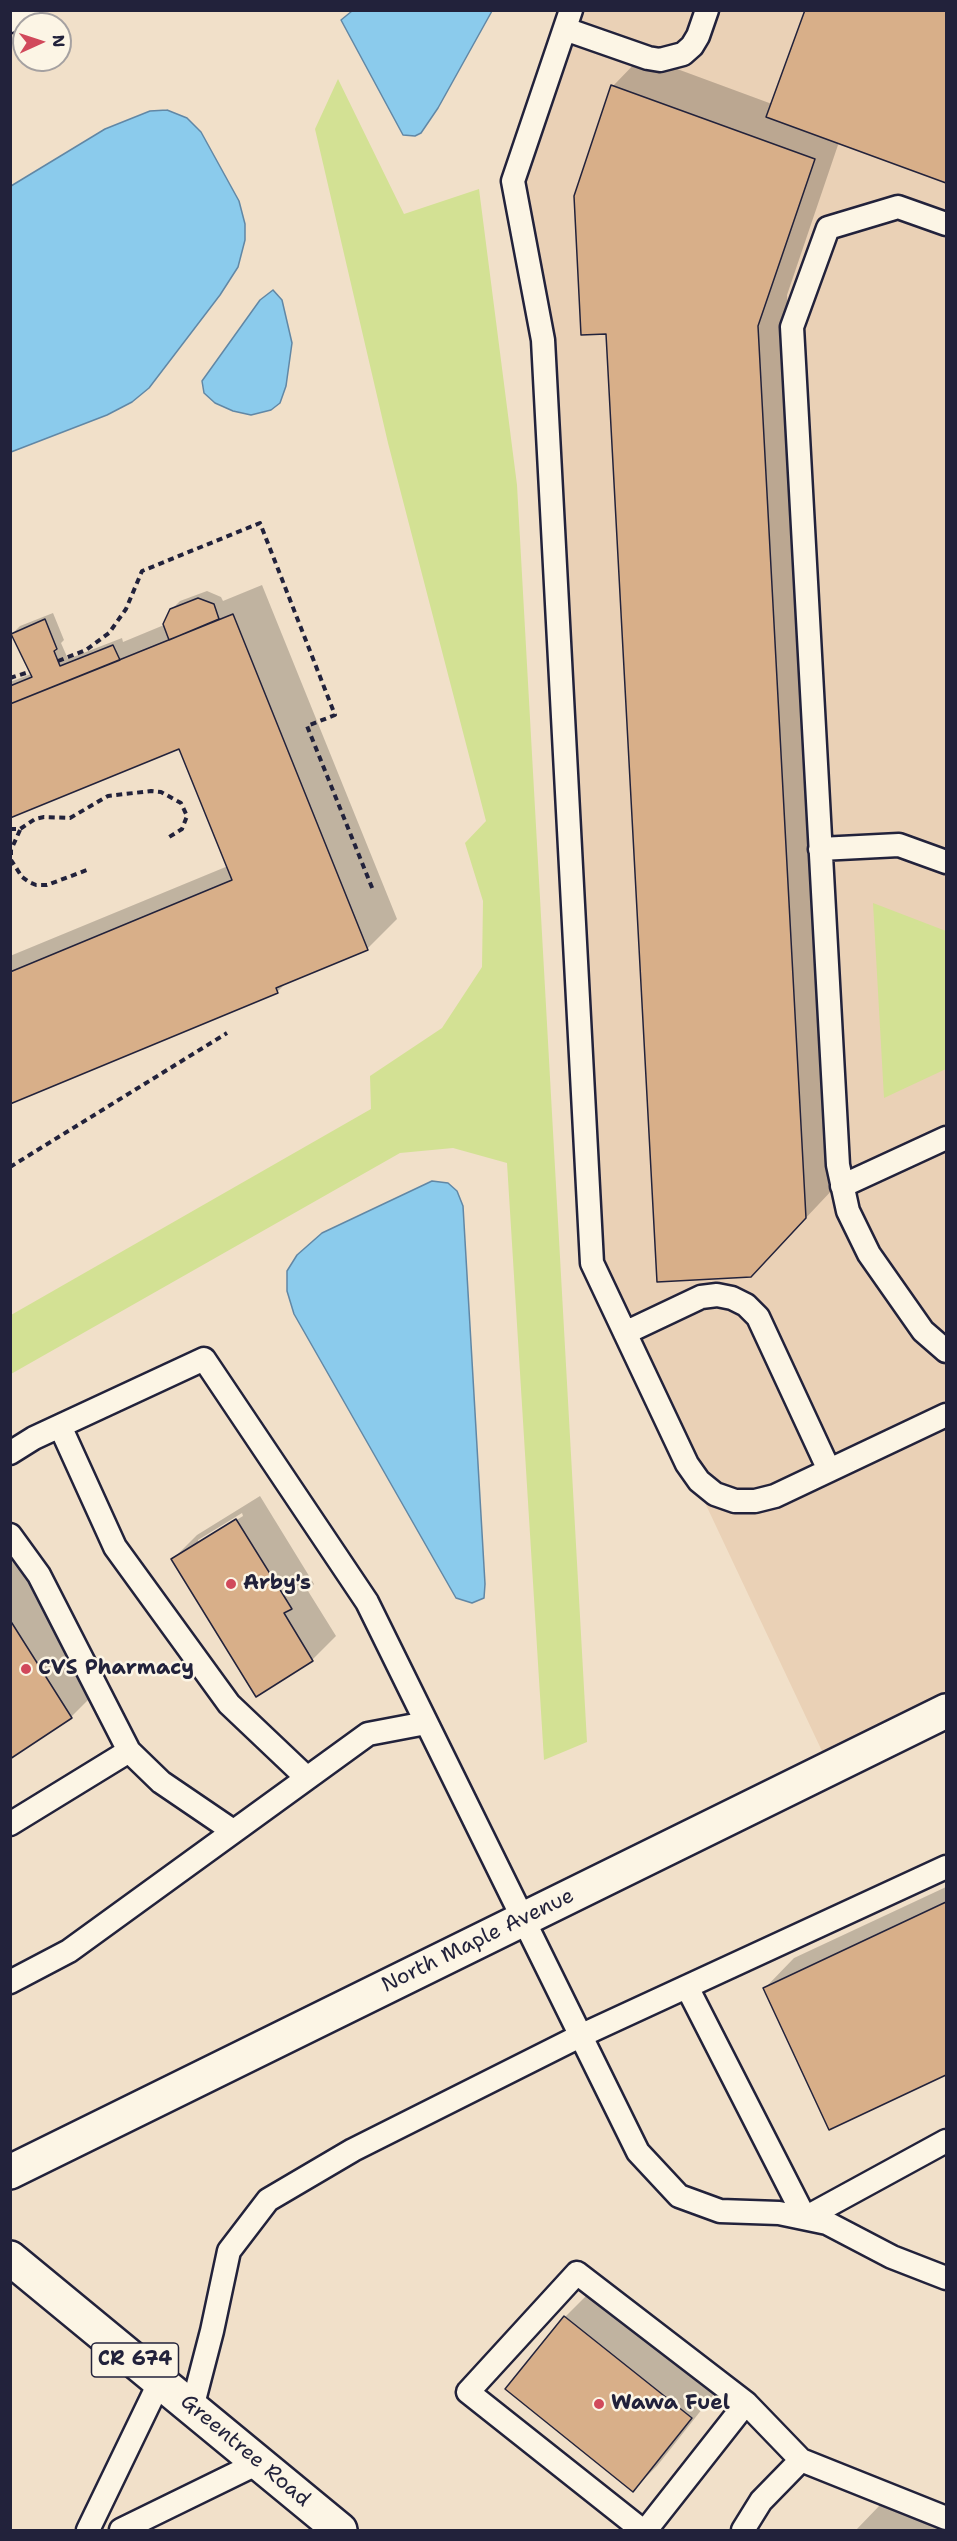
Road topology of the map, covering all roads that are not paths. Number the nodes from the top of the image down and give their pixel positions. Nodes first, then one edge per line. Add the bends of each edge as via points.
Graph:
1 (29, 10) edge
2 (706, 10) edge
3 (568, 20) edge
4 (10, 21) edge
5 (946, 224) edge
6 (820, 849) junction
7 (946, 862) edge
8 (946, 1138) edge
9 (842, 1186) junction
10 (625, 1333) junction
11 (946, 1351) edge
12 (946, 1415) edge
13 (60, 1426) junction
14 (10, 1452) edge
15 (830, 1470) junction
16 (10, 1535) edge
17 (946, 1711) edge
18 (426, 1723) junction
19 (129, 1751) junction
20 (307, 1778) junction
21 (10, 1824) edge
22 (233, 1831) junction
23 (946, 1867) edge
24 (523, 1920) junction
25 (10, 1982) edge
26 (687, 1987) junction
27 (580, 2036) junction
28 (946, 2141) edge
29 (10, 2172) edge
30 (806, 2218) junction
31 (10, 2258) edge
32 (946, 2278) edge
33 (160, 2381) junction
34 (746, 2403) junction
35 (192, 2408) junction
36 (801, 2460) junction
37 (258, 2463) junction
38 (946, 2518) edge
39 (88, 2530) edge
40 (121, 2530) edge
41 (340, 2530) edge
42 (644, 2530) edge
43 (743, 2530) edge

1 - 4 lane
2 - 3 lane via 692,46 683,54 660,60
3 - 10 lane via 513,181 543,340 592,1263
5 - 6 lane via 898,207 828,228 792,327
6 - 7 lane via 899,845
6 - 9 lane
8 - 9 lane
9 - 11 lane via 848,1211 869,1254 923,1331
10 - 15 lane via 687,1464 699,1481 716,1494 735,1501 756,1502
10 - 15 lane via 701,1297 717,1295 746,1305 758,1317
12 - 15 lane
13 - 14 lane
13 - 18 lane via 204,1359 367,1602
13 - 20 lane via 116,1547 229,1704
16 - 19 lane via 39,1575
17 - 24 main road, North Maple Avenue
18 - 20 lane via 368,1734
18 - 24 lane
19 - 21 lane
19 - 22 lane via 161,1782
20 - 22 lane
22 - 25 lane via 69,1951
23 - 26 lane
24 - 27 lane
24 - 29 main road, North Maple Avenue
26 - 27 lane
26 - 30 lane
27 - 30 lane via 638,2152 679,2196 720,2211
27 - 35 lane via 353,2150 268,2200 229,2251
28 - 30 lane
30 - 32 lane via 827,2223 892,2257
31 - 33 main road, Greentree Road / CR 674
33 - 35 main road, Greentree Road / CR 674
33 - 39 lane
34 - 36 lane
34 - 42 lane
34 - 42 lane via 577,2273 468,2392
35 - 37 main road, Greentree Road / CR 674
36 - 38 lane
36 - 43 lane via 761,2501
37 - 40 lane
37 - 41 main road, Greentree Road / CR 674

